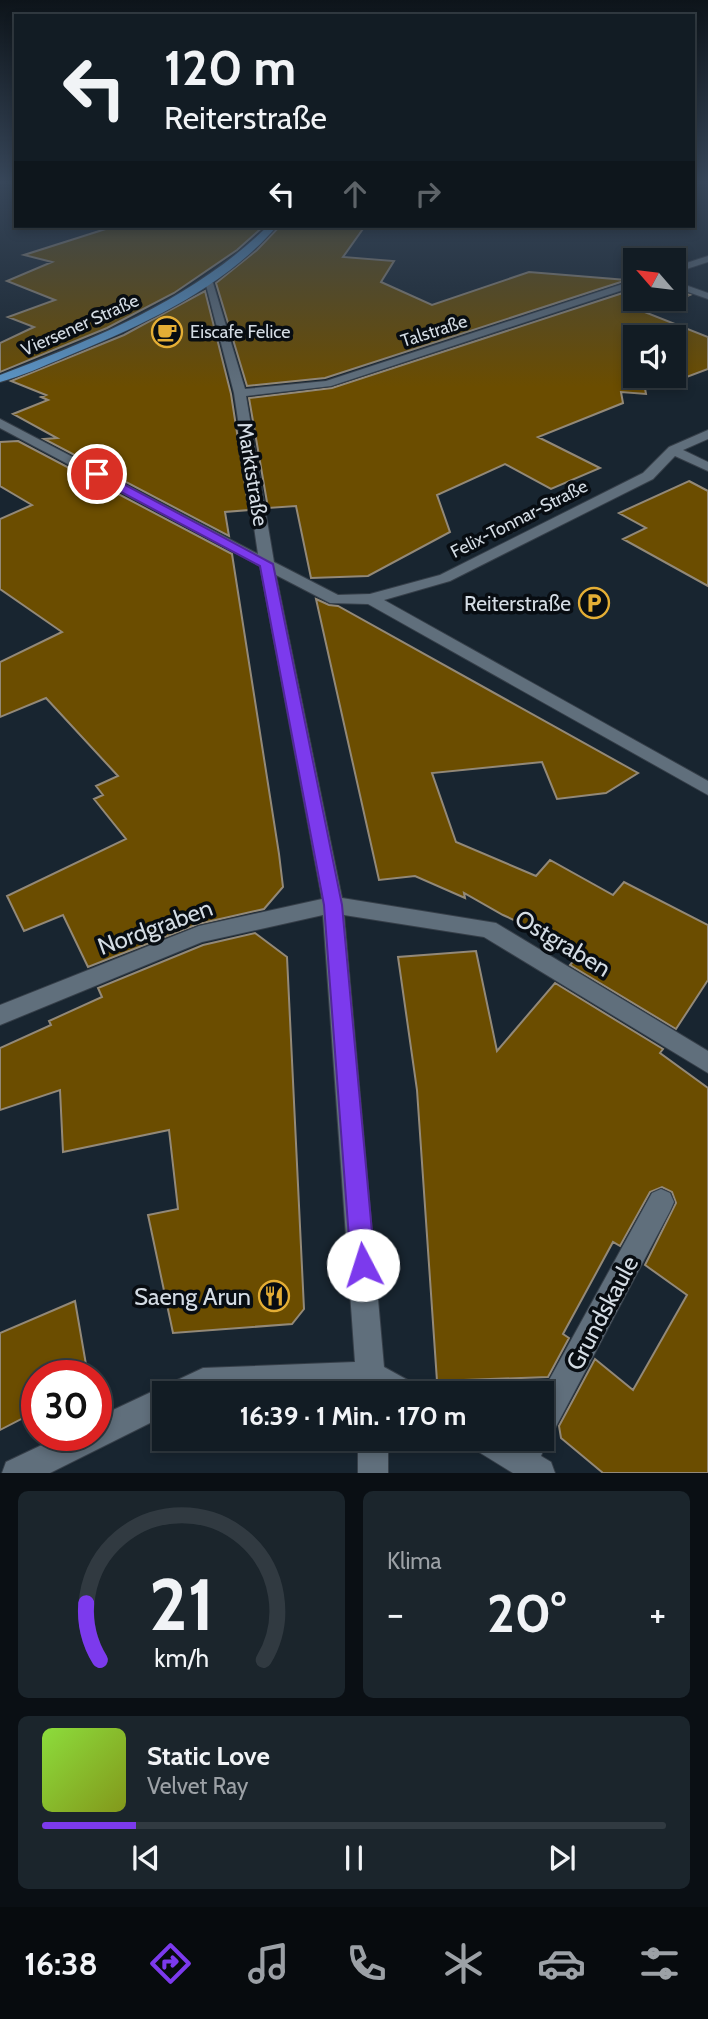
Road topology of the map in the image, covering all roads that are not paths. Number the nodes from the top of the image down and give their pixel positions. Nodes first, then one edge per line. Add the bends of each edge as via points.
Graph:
1 (246, 250) edge
2 (708, 259) edge
3 (686, 266) edge
4 (208, 283) junction
5 (623, 287) edge
6 (686, 288) edge
7 (708, 296) edge
8 (0, 379) edge
9 (240, 393) junction
10 (0, 423) edge
11 (708, 434) edge
12 (673, 450) junction
13 (708, 467) edge
14 (267, 564) junction
15 (371, 599) junction
16 (708, 789) edge
17 (333, 905) junction
18 (0, 1016) edge
19 (708, 1063) edge
20 (661, 1202) dead end
21 (372, 1381) edge
22 (554, 1402) edge
23 (152, 1407) edge
24 (112, 1427) edge
25 (62, 1451) edge
26 (373, 1451) edge
27 (17, 1473) edge
28 (373, 1473) edge

1 - 4 main road, Viersener Straße
2 - 3 street
4 - 8 main road, Viersener Straße via 125,326
4 - 9 street, Marktstraße
5 - 9 street, Talstraße via 327,384
6 - 7 street
9 - 14 street, Marktstraße
10 - 14 street
11 - 12 street, Felix-Tonnar-Straße
12 - 13 street
12 - 15 street, Felix-Tonnar-Straße via 648,476 445,578
14 - 15 street via 335,600
14 - 17 street, Marktstraße
15 - 16 street
17 - 18 street, Nordgraben via 199,934
17 - 19 street, Ostgraben via 489,929
17 - 21 street, Marktstraße
20 - 22 street, Grundskaule
23 - 24 street
25 - 27 street
26 - 28 street

